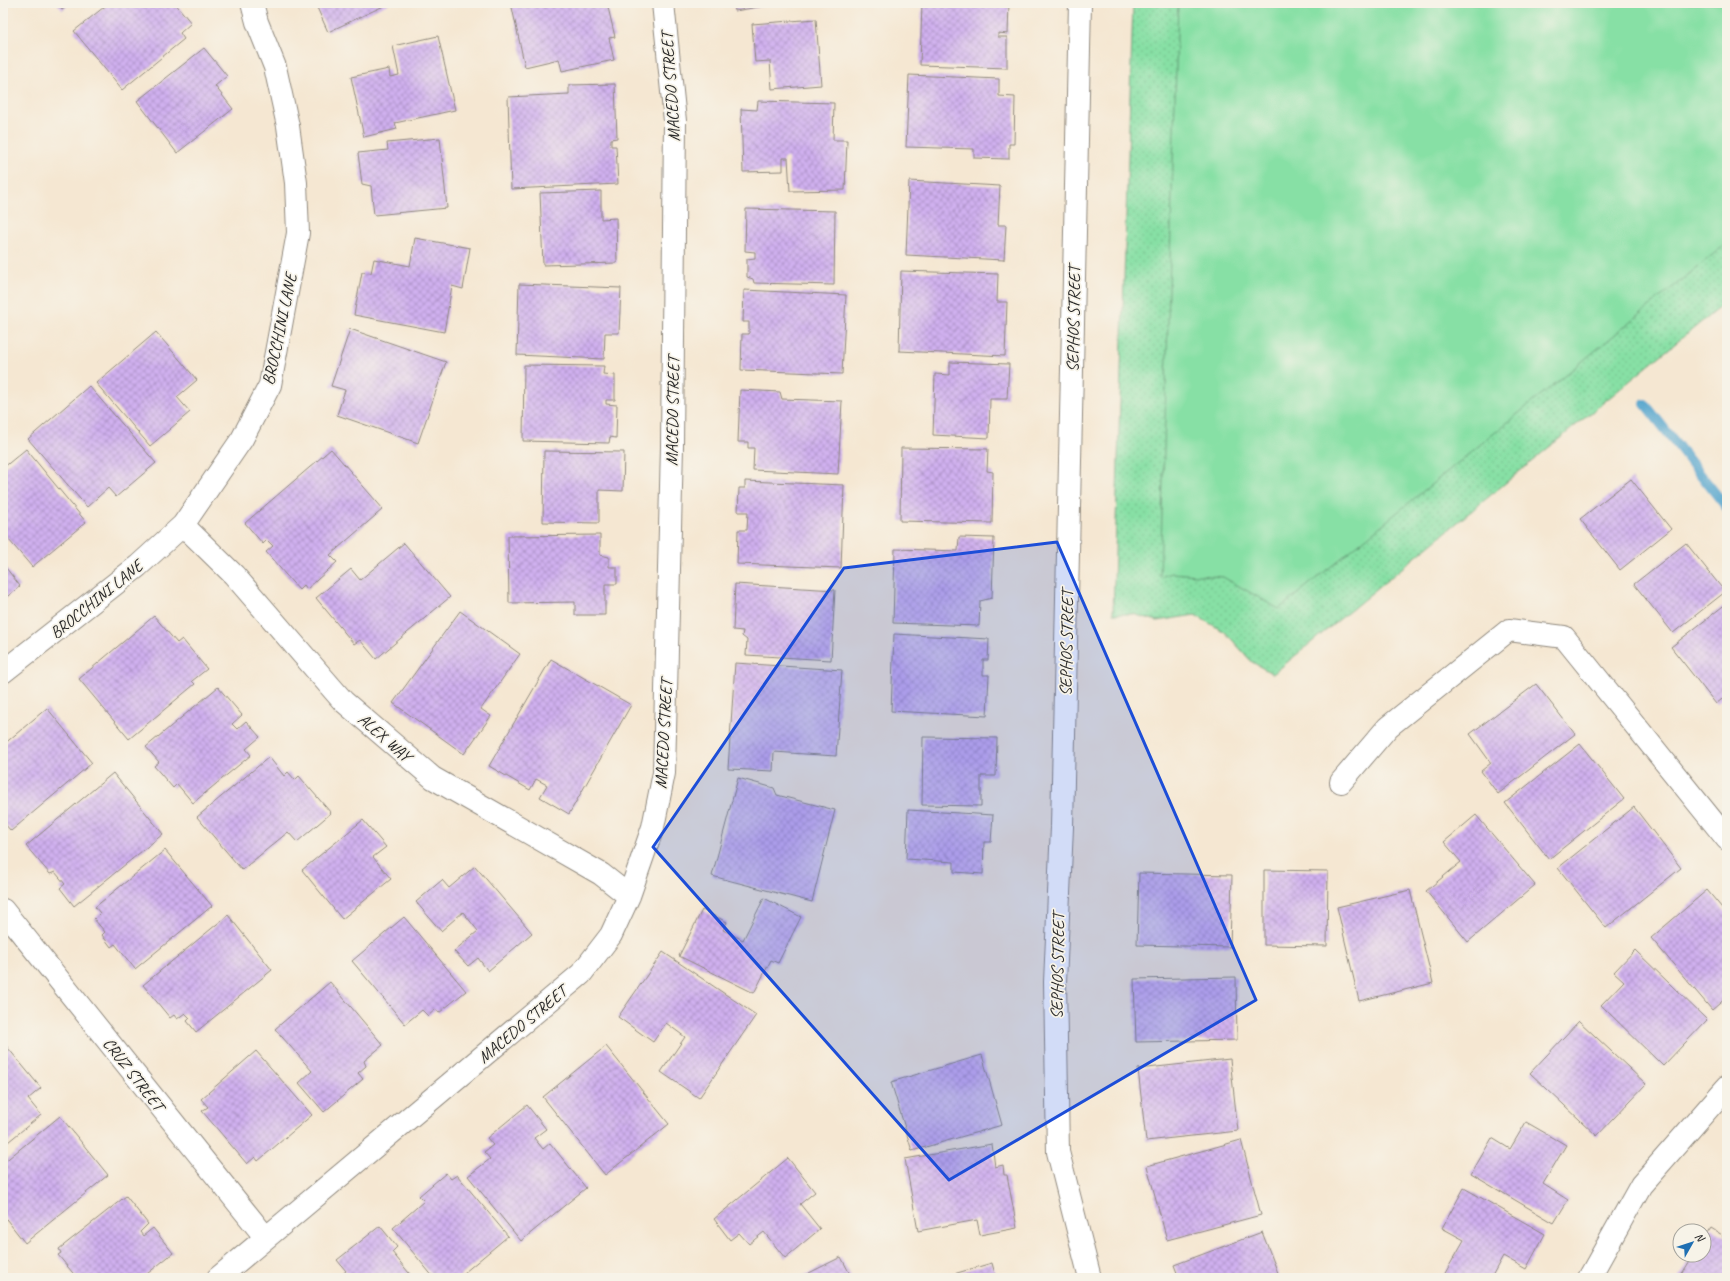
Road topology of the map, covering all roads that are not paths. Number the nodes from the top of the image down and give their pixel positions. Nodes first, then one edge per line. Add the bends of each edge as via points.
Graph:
1 (252, 3) edge
2 (663, 3) edge
3 (1080, 3) edge
4 (183, 525) junction
5 (3, 672) edge
6 (1341, 782) dead end
7 (1727, 839) edge
8 (629, 896) junction
9 (3, 910) edge
10 (1727, 1087) edge
11 (266, 1238) junction
12 (218, 1278) edge
13 (1090, 1278) edge
14 (1589, 1278) edge

1 - 4 street, BROCCHINI LANE via 275,67 288,126 296,183 298,233 270,384 242,439
2 - 8 street, MACEDO STREET via 675,121 672,446 664,773 653,826
3 - 13 street, SEPHOS STREET via 1062,827 1055,982 1058,1152
4 - 5 street, BROCCHINI LANE via 138,566
4 - 8 street, ALEX WAY via 234,575 344,701 433,778 601,874
6 - 7 street via 1388,727 1509,630 1564,637
8 - 11 street, MACEDO STREET via 611,935 581,974
9 - 11 street, CRUZ STREET
10 - 14 street via 1642,1185
11 - 12 street, MACEDO STREET

